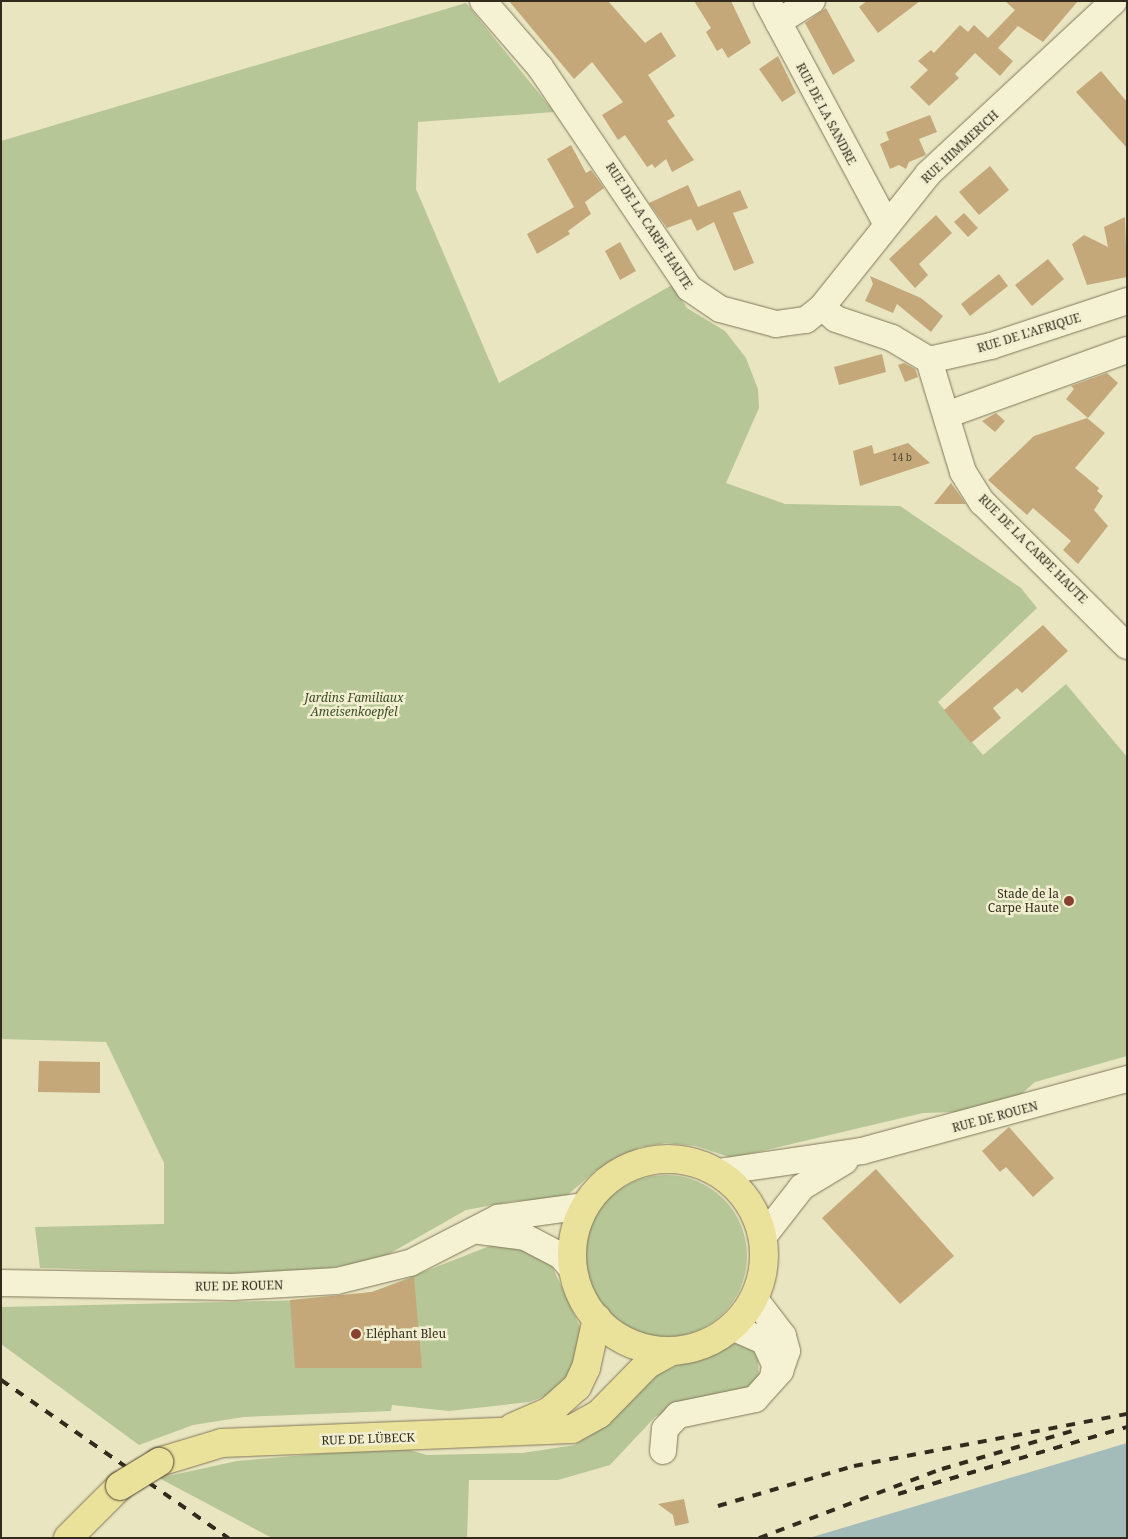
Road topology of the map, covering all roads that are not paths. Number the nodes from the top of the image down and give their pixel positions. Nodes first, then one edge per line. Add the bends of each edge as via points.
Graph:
1 (483, 1) edge
2 (812, 1) edge
3 (1114, 1) edge
4 (772, 12) edge
5 (887, 225) junction
6 (1127, 301) edge
7 (822, 307) junction
8 (1127, 350) edge
9 (929, 360) junction
10 (949, 414) junction
11 (1127, 646) edge
12 (1127, 1079) edge
13 (862, 1151) junction
14 (718, 1172) junction
15 (586, 1206) junction
16 (467, 1232) junction
17 (763, 1237) junction
18 (573, 1270) junction
19 (1, 1283) edge
20 (754, 1298) junction
21 (596, 1318) junction
22 (732, 1327) junction
23 (671, 1351) junction
24 (772, 1383) junction
25 (487, 1435) junction
26 (663, 1451) dead end
27 (68, 1538) edge

1 - 7 street, RUE DE LA CARPE HAUTE via 540,67 697,296 738,316 776,324 806,320
2 - 4 street
3 - 5 street, RUE HIMMERICH via 928,174
4 - 5 street, RUE DE LA SANDRE
5 - 7 street, RUE HIMMERICH
6 - 9 street, RUE DE L'AFRIQUE via 991,346
7 - 9 street via 836,319 892,338
8 - 10 street
9 - 10 street, RUE DE LA CARPE HAUTE
10 - 11 street, RUE DE LA CARPE HAUTE via 963,472 982,502
12 - 13 street, RUE DE ROUEN
13 - 14 street, RUE DE ROUEN
13 - 17 street, RUE DE ROUEN via 802,1187
14 - 15 main road via 686,1160 642,1162 609,1179
14 - 17 main road via 746,1198
15 - 16 street, RUE DE ROUEN via 498,1218
15 - 18 main road via 575,1232
16 - 18 street via 525,1237 561,1256
16 - 19 street, RUE DE ROUEN via 403,1265 337,1281 232,1287
17 - 20 main road via 763,1275
18 - 21 main road via 579,1290
20 - 22 main road
20 - 24 street via 776,1325 787,1351
21 - 23 main road via 633,1344
21 - 25 main road via 586,1368 566,1399 527,1423
22 - 23 main road via 699,1346
22 - 24 street via 768,1346 775,1365
23 - 25 main road, RUE DE LÜBECK via 648,1364 599,1414 572,1429
24 - 26 street via 755,1399 678,1415 665,1429
25 - 27 main road, RUE DE LÜBECK, bridge via 222,1443 159,1462 120,1486

